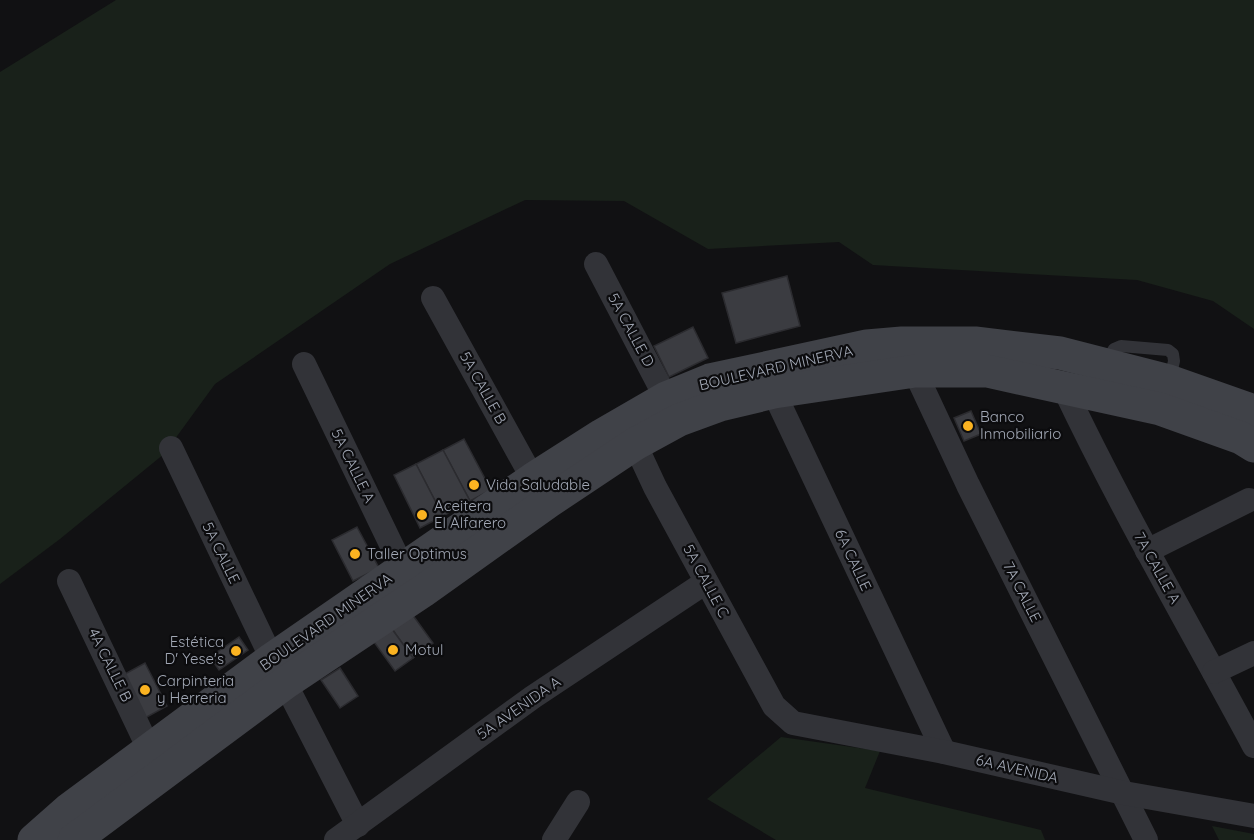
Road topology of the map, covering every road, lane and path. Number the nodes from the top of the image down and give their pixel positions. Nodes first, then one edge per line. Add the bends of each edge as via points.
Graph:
1 (596, 264) dead end
2 (433, 298) dead end
3 (908, 357) junction
4 (304, 364) dead end
5 (768, 380) junction
6 (1064, 388) junction
7 (1164, 395) junction
8 (666, 398) junction
9 (1254, 411) edge
10 (635, 444) junction
11 (1254, 446) edge
12 (171, 448) dead end
13 (533, 479) junction
14 (1250, 500) dead end
15 (1147, 551) junction
16 (403, 569) junction
17 (69, 580) dead end
18 (706, 582) junction
19 (1254, 653) edge
20 (278, 671) junction
21 (1214, 672) junction
22 (782, 716) joint
23 (1254, 746) edge
24 (150, 751) junction
25 (944, 752) junction
26 (1124, 793) junction
27 (578, 802) dead end
28 (1254, 816) edge
29 (358, 825) junction
30 (34, 840) edge
31 (74, 840) edge
32 (336, 840) edge
33 (554, 840) edge
34 (1146, 840) edge

1 - 8 street, 5A CALLE D
2 - 13 street, 5A CALLE B
3 - 5 street, BOULEVARD MINERVA via 867,346
3 - 6 street, BOULEVARD MINERVA
3 - 7 street, BOULEVARD MINERVA via 975,343 1060,352 1105,364
3 - 26 street, 7A CALLE via 968,485
4 - 16 street, 5A CALLE A
5 - 8 street, BOULEVARD MINERVA via 710,380
5 - 10 street, BOULEVARD MINERVA
5 - 25 street, 6A CALLE
6 - 7 street, BOULEVARD MINERVA
6 - 15 street, 7A CALLE A
7 - 9 street, BOULEVARD MINERVA
7 - 11 street, BOULEVARD MINERVA
8 - 13 street, BOULEVARD MINERVA
10 - 18 street, 5A CALLE C
10 - 20 street, BOULEVARD MINERVA via 423,591
12 - 20 street, 5A CALLE
13 - 16 street, BOULEVARD MINERVA
14 - 15 street
15 - 21 street, 7A CALLE A
16 - 20 street, BOULEVARD MINERVA
17 - 24 street, 4A CALLE B
18 - 22 street, 5A CALLE C
18 - 29 street, 5A AVENIDA A via 532,697
19 - 21 street
20 - 24 street, BOULEVARD MINERVA
20 - 29 street, 5A CALLE
20 - 31 street, BOULEVARD MINERVA
21 - 23 street, 7A CALLE A
22 - 25 street, 6A AVENIDA via 793,723
24 - 30 street, BOULEVARD MINERVA via 68,810
25 - 26 street, 6A AVENIDA
26 - 28 street, 6A AVENIDA
26 - 34 street, 7A CALLE
27 - 33 street
29 - 32 street, 5A AVENIDA A

